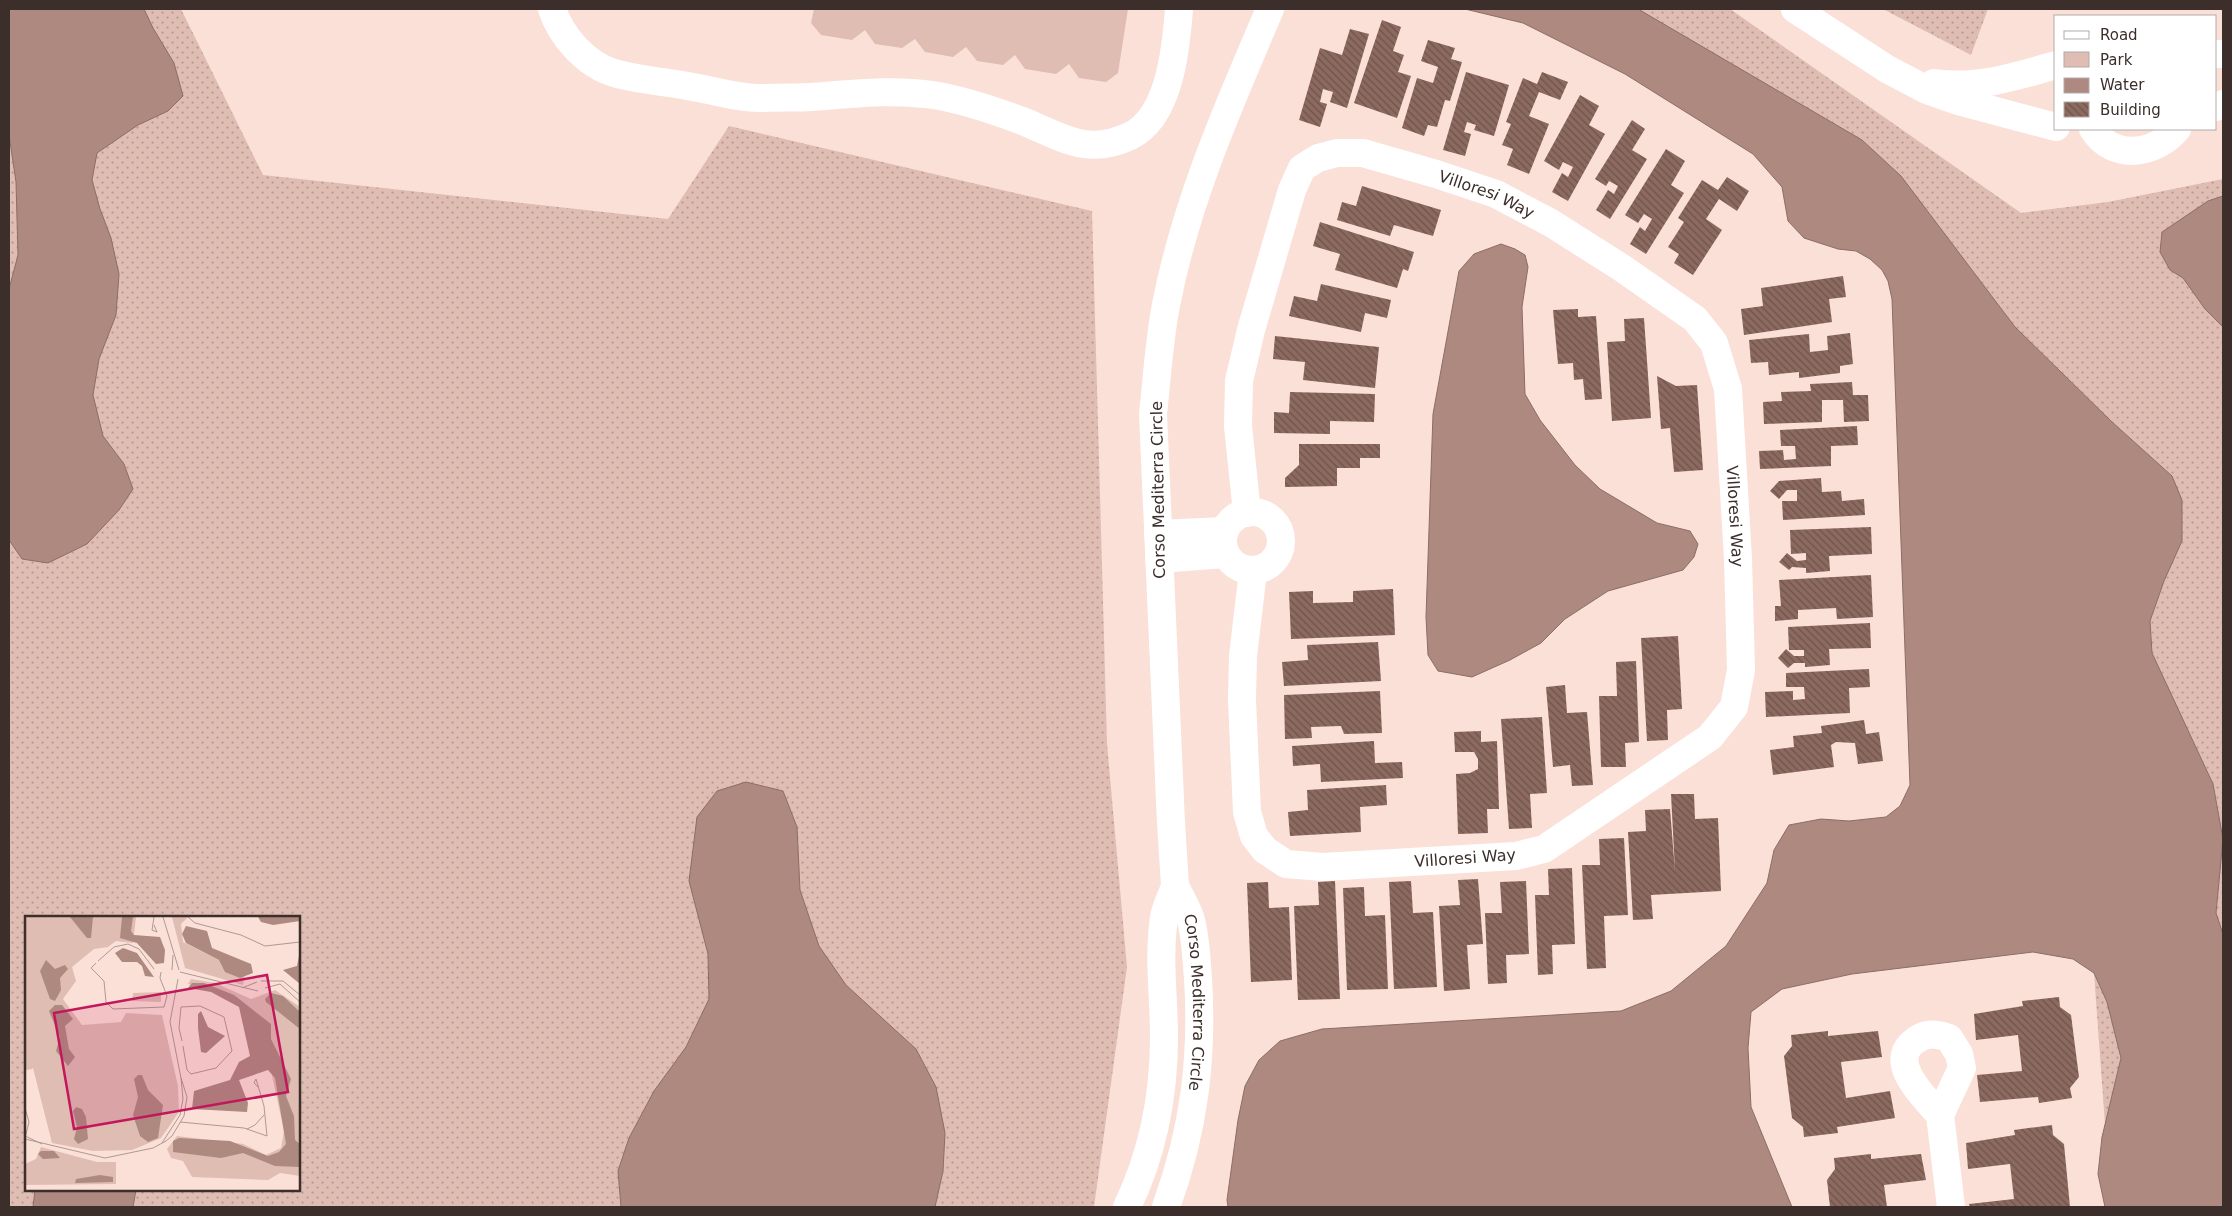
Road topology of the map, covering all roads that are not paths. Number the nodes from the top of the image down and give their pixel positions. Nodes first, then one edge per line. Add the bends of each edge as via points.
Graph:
1 (552, 9) edge
2 (1179, 9) edge
3 (1248, 9) edge
4 (1270, 9) edge
5 (1794, 9) edge
6 (2054, 66) edge
7 (1905, 79) junction
8 (1230, 104) junction
9 (2054, 126) edge
10 (2067, 130) edge
11 (2176, 130) edge
12 (2101, 137) edge
13 (1247, 513) junction
14 (1225, 542) junction
15 (1159, 546) junction
16 (1253, 571) junction
17 (1175, 886) junction
18 (1940, 1115) dead end
19 (1127, 1207) edge
20 (1166, 1207) edge
21 (1951, 1207) edge

1 - 2 street via 562,32 574,47 612,73 764,98 895,91 935,95 974,105 1085,145 1103,144 1130,136 1141,129 1158,109 1170,72
3 - 8 street, Corso Mediterra Circle
4 - 8 street, Corso Mediterra Circle
5 - 7 street
6 - 7 street via 1979,84 1946,85
7 - 9 street via 1958,101
8 - 15 street, Corso Mediterra Circle via 1200,178 1166,305 1153,414
10 - 12 street
11 - 12 street via 2156,147 2140,151 2125,150
13 - 14 street via 1233,518
13 - 16 street via 1261,513 1270,518 1278,526 1281,536 1279,554 1273,563
13 - 16 street, Villoresi Way via 1238,426 1240,381 1251,330 1292,190 1302,168 1318,158 1337,153 1363,153 1496,194 1551,223 1622,268 1695,319 1714,343 1728,389 1738,550 1741,670 1734,706 1710,737 1544,849 1516,856 1323,866 1286,864 1265,850 1254,836 1248,812 1242,700 1243,656
14 - 15 street
14 - 16 street via 1229,560 1237,567
15 - 17 street, Corso Mediterra Circle
17 - 19 street, Corso Mediterra Circle via 1164,917 1164,1037 1159,1109 1149,1151
17 - 20 street, Corso Mediterra Circle via 1190,917 1196,944 1199,1047 1196,1094
18 - 21 street

